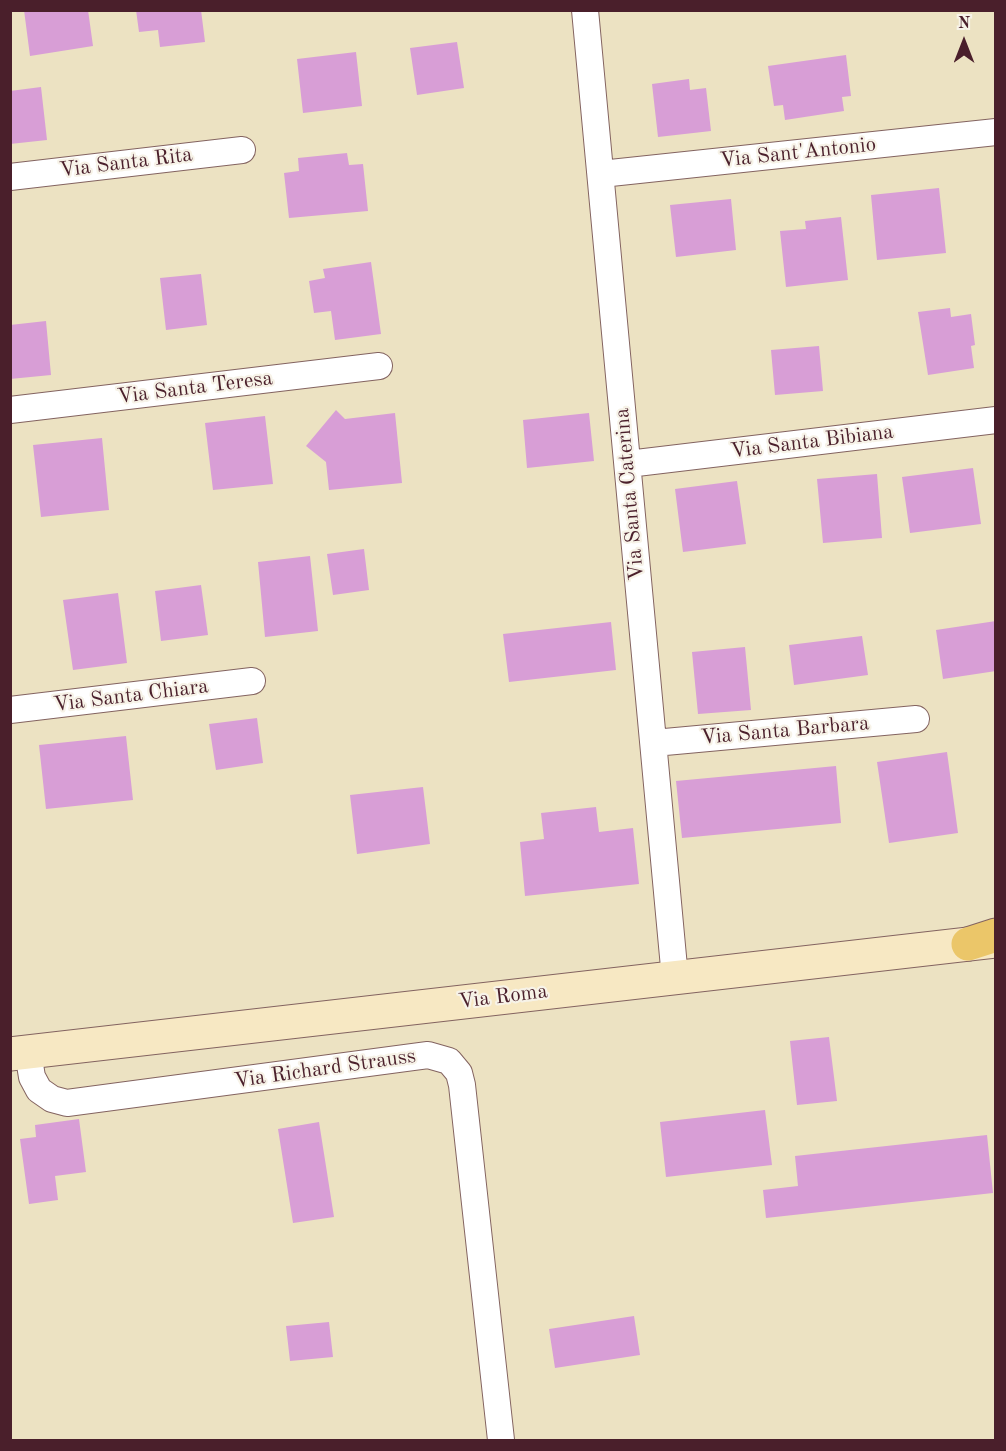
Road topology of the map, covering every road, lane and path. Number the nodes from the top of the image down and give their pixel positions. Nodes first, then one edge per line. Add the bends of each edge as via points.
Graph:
1 (585, 10) edge
2 (996, 132) edge
3 (242, 150) dead end
4 (601, 174) junction
5 (10, 177) edge
6 (379, 366) dead end
7 (10, 410) edge
8 (996, 420) edge
9 (628, 464) junction
10 (252, 681) dead end
11 (10, 710) edge
12 (916, 719) dead end
13 (654, 743) junction
14 (989, 943) edge
15 (675, 978) junction
16 (19, 1053) edge
17 (501, 1440) edge

1 - 4 street, Via Santa Caterina
2 - 4 street, Via Sant'Antonio
3 - 5 street, Via Santa Rita
4 - 9 street, Via Santa Caterina
6 - 7 street, Via Santa Teresa
8 - 9 street, Via Santa Bibiana
9 - 13 street, Via Santa Caterina
10 - 11 street, Via Santa Chiara
12 - 13 street, Via Santa Barbara
13 - 15 street, Via Santa Caterina
14 - 15 street, Via Roma
15 - 16 street, Via Roma
16 - 17 street, Via Richard Strauss via 39,1090 67,1103 428,1054 449,1061 459,1072 462,1085

